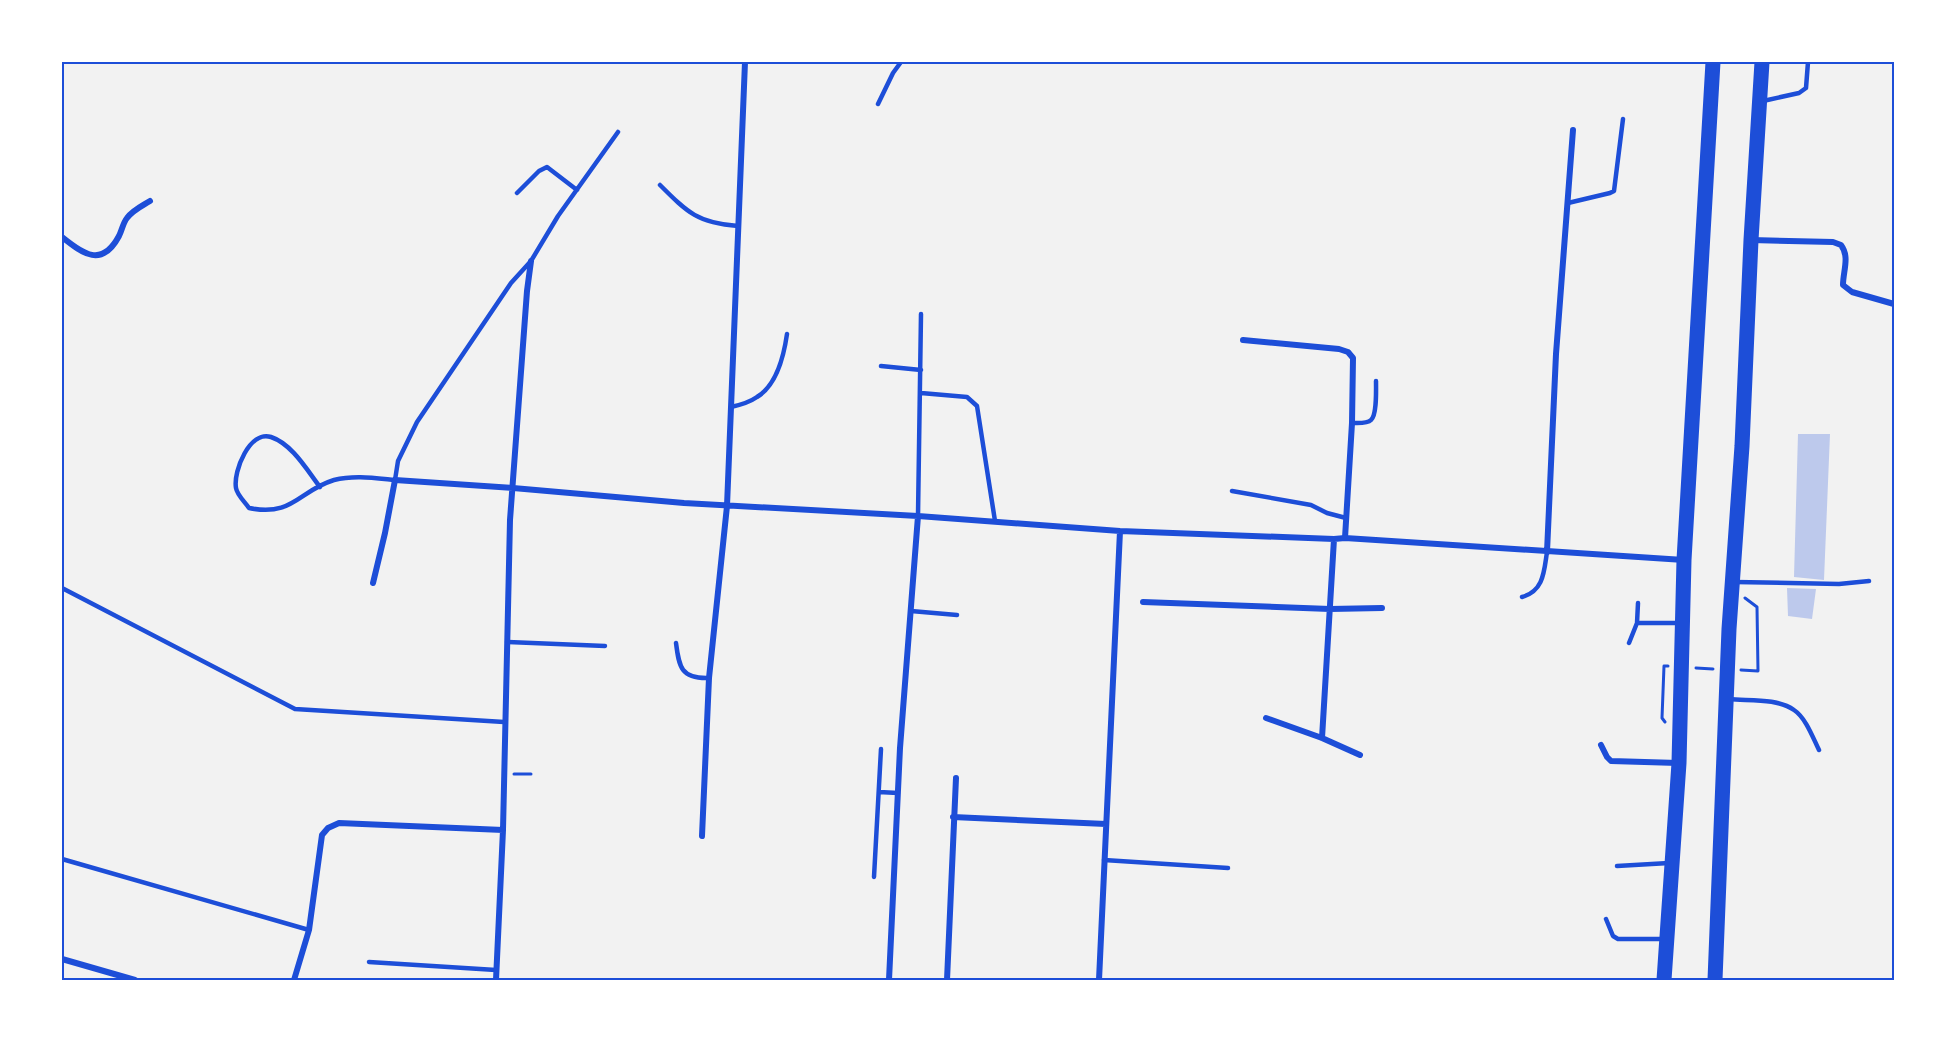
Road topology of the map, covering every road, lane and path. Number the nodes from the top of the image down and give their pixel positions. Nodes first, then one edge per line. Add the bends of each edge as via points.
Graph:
1 (745, 62) edge
2 (902, 62) edge
3 (1713, 62) edge
4 (1762, 62) edge
5 (1808, 62) edge
6 (1760, 101) junction
7 (878, 104) dead end
8 (1623, 120) dead end
9 (1573, 130) dead end
10 (618, 132) dead end
11 (660, 185) dead end
12 (577, 190) junction
13 (517, 193) dead end
14 (150, 201) dead end
15 (1568, 203) junction
16 (738, 226) junction
17 (62, 237) edge
18 (1751, 240) junction
19 (531, 261) junction
20 (1894, 304) edge
21 (921, 314) dead end
22 (786, 334) dead end
23 (1243, 340) dead end
24 (881, 366) dead end
25 (921, 370) junction
26 (1376, 381) dead end
27 (921, 393) junction
28 (731, 407) junction
29 (1352, 423) junction
30 (394, 480) junction
31 (320, 487) junction
32 (513, 488) junction
33 (1232, 491) dead end
34 (727, 506) junction
35 (918, 516) junction
36 (1346, 518) junction
37 (994, 521) junction
38 (1120, 531) junction
39 (1345, 537) junction
40 (1334, 539) junction
41 (1547, 552) junction
42 (1684, 560) junction
43 (1869, 581) dead end
44 (373, 583) dead end
45 (1732, 585) junction
46 (62, 588) edge
47 (1522, 597) dead end
48 (1143, 602) dead end
49 (1638, 603) dead end
50 (1383, 608) dead end
51 (1330, 609) junction
52 (911, 611) junction
53 (957, 615) dead end
54 (1637, 623) junction
55 (1682, 623) junction
56 (507, 642) junction
57 (676, 643) dead end
58 (1629, 643) dead end
59 (605, 646) dead end
60 (1758, 671) dead end
61 (709, 678) junction
62 (1726, 699) junction
63 (1266, 718) dead end
64 (504, 722) junction
65 (1322, 738) junction
66 (1601, 745) dead end
67 (881, 749) dead end
68 (1820, 750) dead end
69 (1360, 754) dead end
70 (1679, 763) junction
71 (504, 774) junction
72 (531, 774) dead end
73 (956, 778) dead end
74 (879, 792) junction
75 (898, 793) junction
76 (953, 817) junction
77 (1106, 824) junction
78 (503, 830) junction
79 (702, 836) dead end
80 (62, 858) edge
81 (1104, 860) junction
82 (1672, 863) junction
83 (1617, 866) dead end
84 (1228, 868) dead end
85 (874, 877) dead end
86 (1606, 919) dead end
87 (309, 930) junction
88 (1666, 939) junction
89 (62, 959) edge
90 (369, 962) dead end
91 (496, 970) junction
92 (135, 981) edge
93 (294, 981) edge
94 (496, 981) edge
95 (889, 981) edge
96 (947, 981) edge
97 (1099, 981) edge
98 (1664, 981) edge
99 (1715, 981) edge

1 - 16 street
2 - 7 lane
3 - 42 main road
4 - 6 main road
5 - 6 lane via 1806,88
6 - 18 main road
8 - 15 lane via 1614,191
9 - 15 street
10 - 12 lane
11 - 16 lane via 686,211 702,220
12 - 13 lane via 547,167
12 - 19 lane
14 - 17 street via 126,219 119,236 102,254 90,256
15 - 41 street
16 - 28 street
18 - 20 street via 1841,245 1846,251 1843,285 1852,292
18 - 45 main road
19 - 30 lane via 511,284 417,422 398,461
19 - 32 street
21 - 25 lane
22 - 28 lane via 773,382 759,397
23 - 29 street via 1348,352 1354,367
24 - 25 lane
25 - 27 lane
26 - 29 lane via 1372,419
27 - 35 lane
27 - 37 lane via 967,398 977,406
28 - 34 street
29 - 36 street
30 - 31 lane via 355,477
30 - 32 street
30 - 44 street
31 - 31 lane via 284,444 269,436 258,438 245,450 237,472 236,490 249,508 265,511 287,507
32 - 34 street
32 - 56 street
33 - 36 lane via 1311,505
34 - 35 street
34 - 61 street
35 - 37 street
35 - 52 street
36 - 39 street
37 - 38 street
38 - 40 street
38 - 77 street
39 - 40 street
39 - 41 street
40 - 51 street
41 - 42 street
41 - 47 lane via 1535,592
42 - 55 main road
43 - 45 lane via 1839,585
45 - 60 path via 1757,607
45 - 62 main road
46 - 64 lane via 295,709
48 - 51 street
49 - 54 lane
50 - 51 street
51 - 65 street
52 - 53 lane
52 - 75 street
54 - 55 lane
54 - 58 lane
55 - 70 main road
56 - 59 lane
56 - 64 street
57 - 61 lane via 678,664 686,673
61 - 79 street
62 - 68 lane via 1779,704 1795,711
62 - 99 main road
63 - 65 street
64 - 71 street
65 - 69 street
66 - 70 street via 1611,761
67 - 74 lane
70 - 82 main road
71 - 72 path
71 - 78 street
73 - 76 street
74 - 75 lane
74 - 85 lane
75 - 95 street
76 - 77 street
76 - 96 street
77 - 81 street
78 - 87 street via 339,823 328,828 322,835
78 - 91 street
80 - 87 lane
81 - 84 lane
81 - 97 street
82 - 83 lane
82 - 88 main road
86 - 88 lane via 1612,936 1618,939
87 - 93 street
88 - 98 main road
89 - 92 street
90 - 91 lane
91 - 94 street

